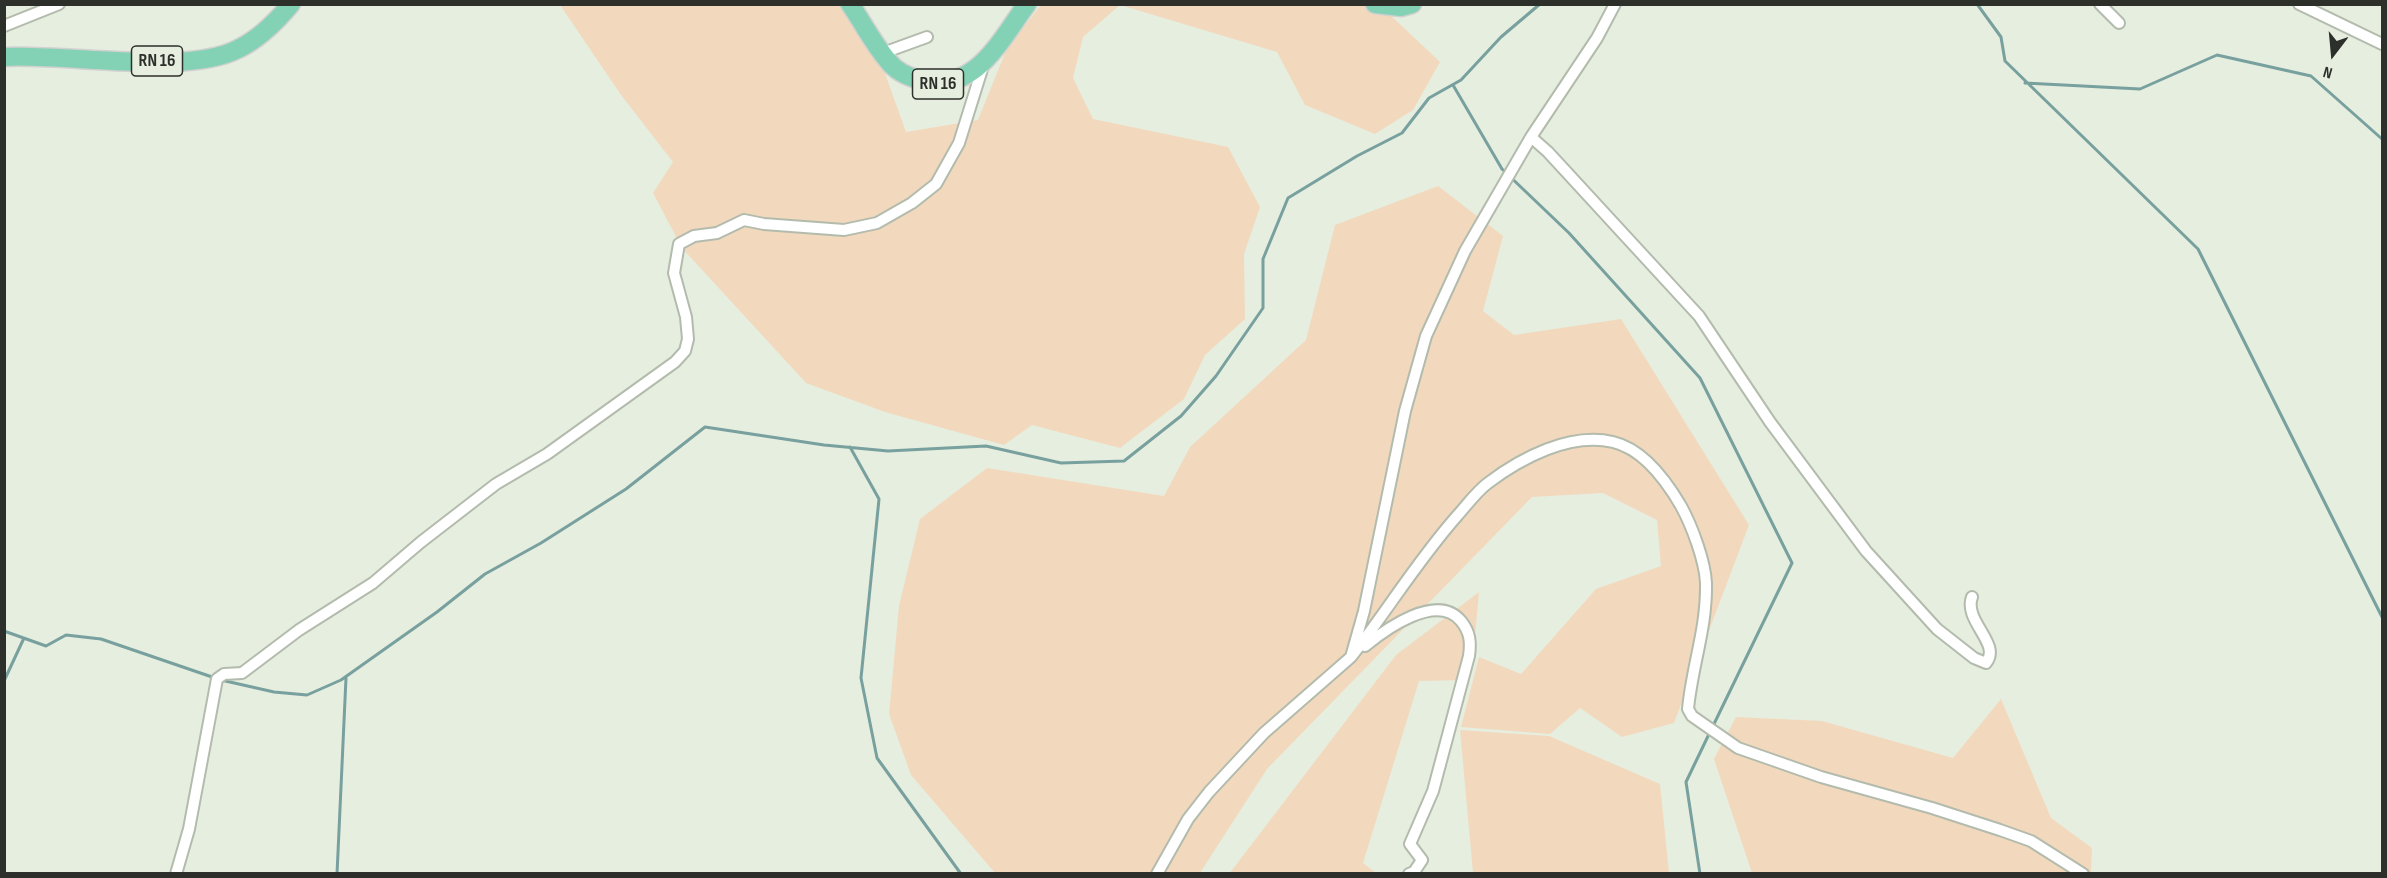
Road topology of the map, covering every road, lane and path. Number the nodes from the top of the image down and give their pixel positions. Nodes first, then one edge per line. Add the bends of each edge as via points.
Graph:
1 (59, 4) edge
2 (291, 4) edge
3 (850, 4) edge
4 (1027, 4) edge
5 (1375, 4) edge
6 (1412, 4) edge
7 (1615, 4) edge
8 (2100, 4) edge
9 (2299, 4) edge
10 (2119, 23) dead end
11 (4, 26) edge
12 (927, 37) dead end
13 (2382, 44) edge
14 (883, 54) junction
15 (4, 57) edge
16 (984, 62) junction
17 (1531, 137) junction
18 (1972, 597) dead end
19 (1351, 657) junction
20 (176, 873) edge
21 (1157, 873) edge
22 (1408, 873) edge
23 (2083, 873) edge

1 - 11 street
2 - 15 main road, RN 16 / RN 16 via 261,35 238,50 215,58 149,61
3 - 14 main road, RN 16 / RN 16
4 - 16 main road, RN 16 / RN 16
5 - 6 main road
7 - 17 street
8 - 10 street
9 - 13 street
12 - 14 street
14 - 16 main road, RN 16 / RN 16 via 900,72 934,84 950,83 969,75
16 - 20 street via 959,142 936,184 877,223 844,230 744,220 680,244 674,273 688,339 685,351 675,362 547,454 496,484 373,583 307,624 242,673 224,674 217,679 189,829
17 - 18 street via 1699,316 1770,422 1866,551 1937,629 1986,663 1989,645 1971,614
17 - 19 street via 1465,251 1430,326 1418,361
19 - 21 street via 1264,733 1209,792 1188,819
19 - 22 street via 1385,630 1417,614 1442,610 1460,619 1471,642 1433,791 1410,844 1422,861 1414,872
19 - 23 street via 1432,544 1487,484 1543,449 1573,442 1615,442 1644,459 1672,492 1697,545 1706,581 1702,641 1688,709 1692,716 1738,748 2000,830 2031,842

